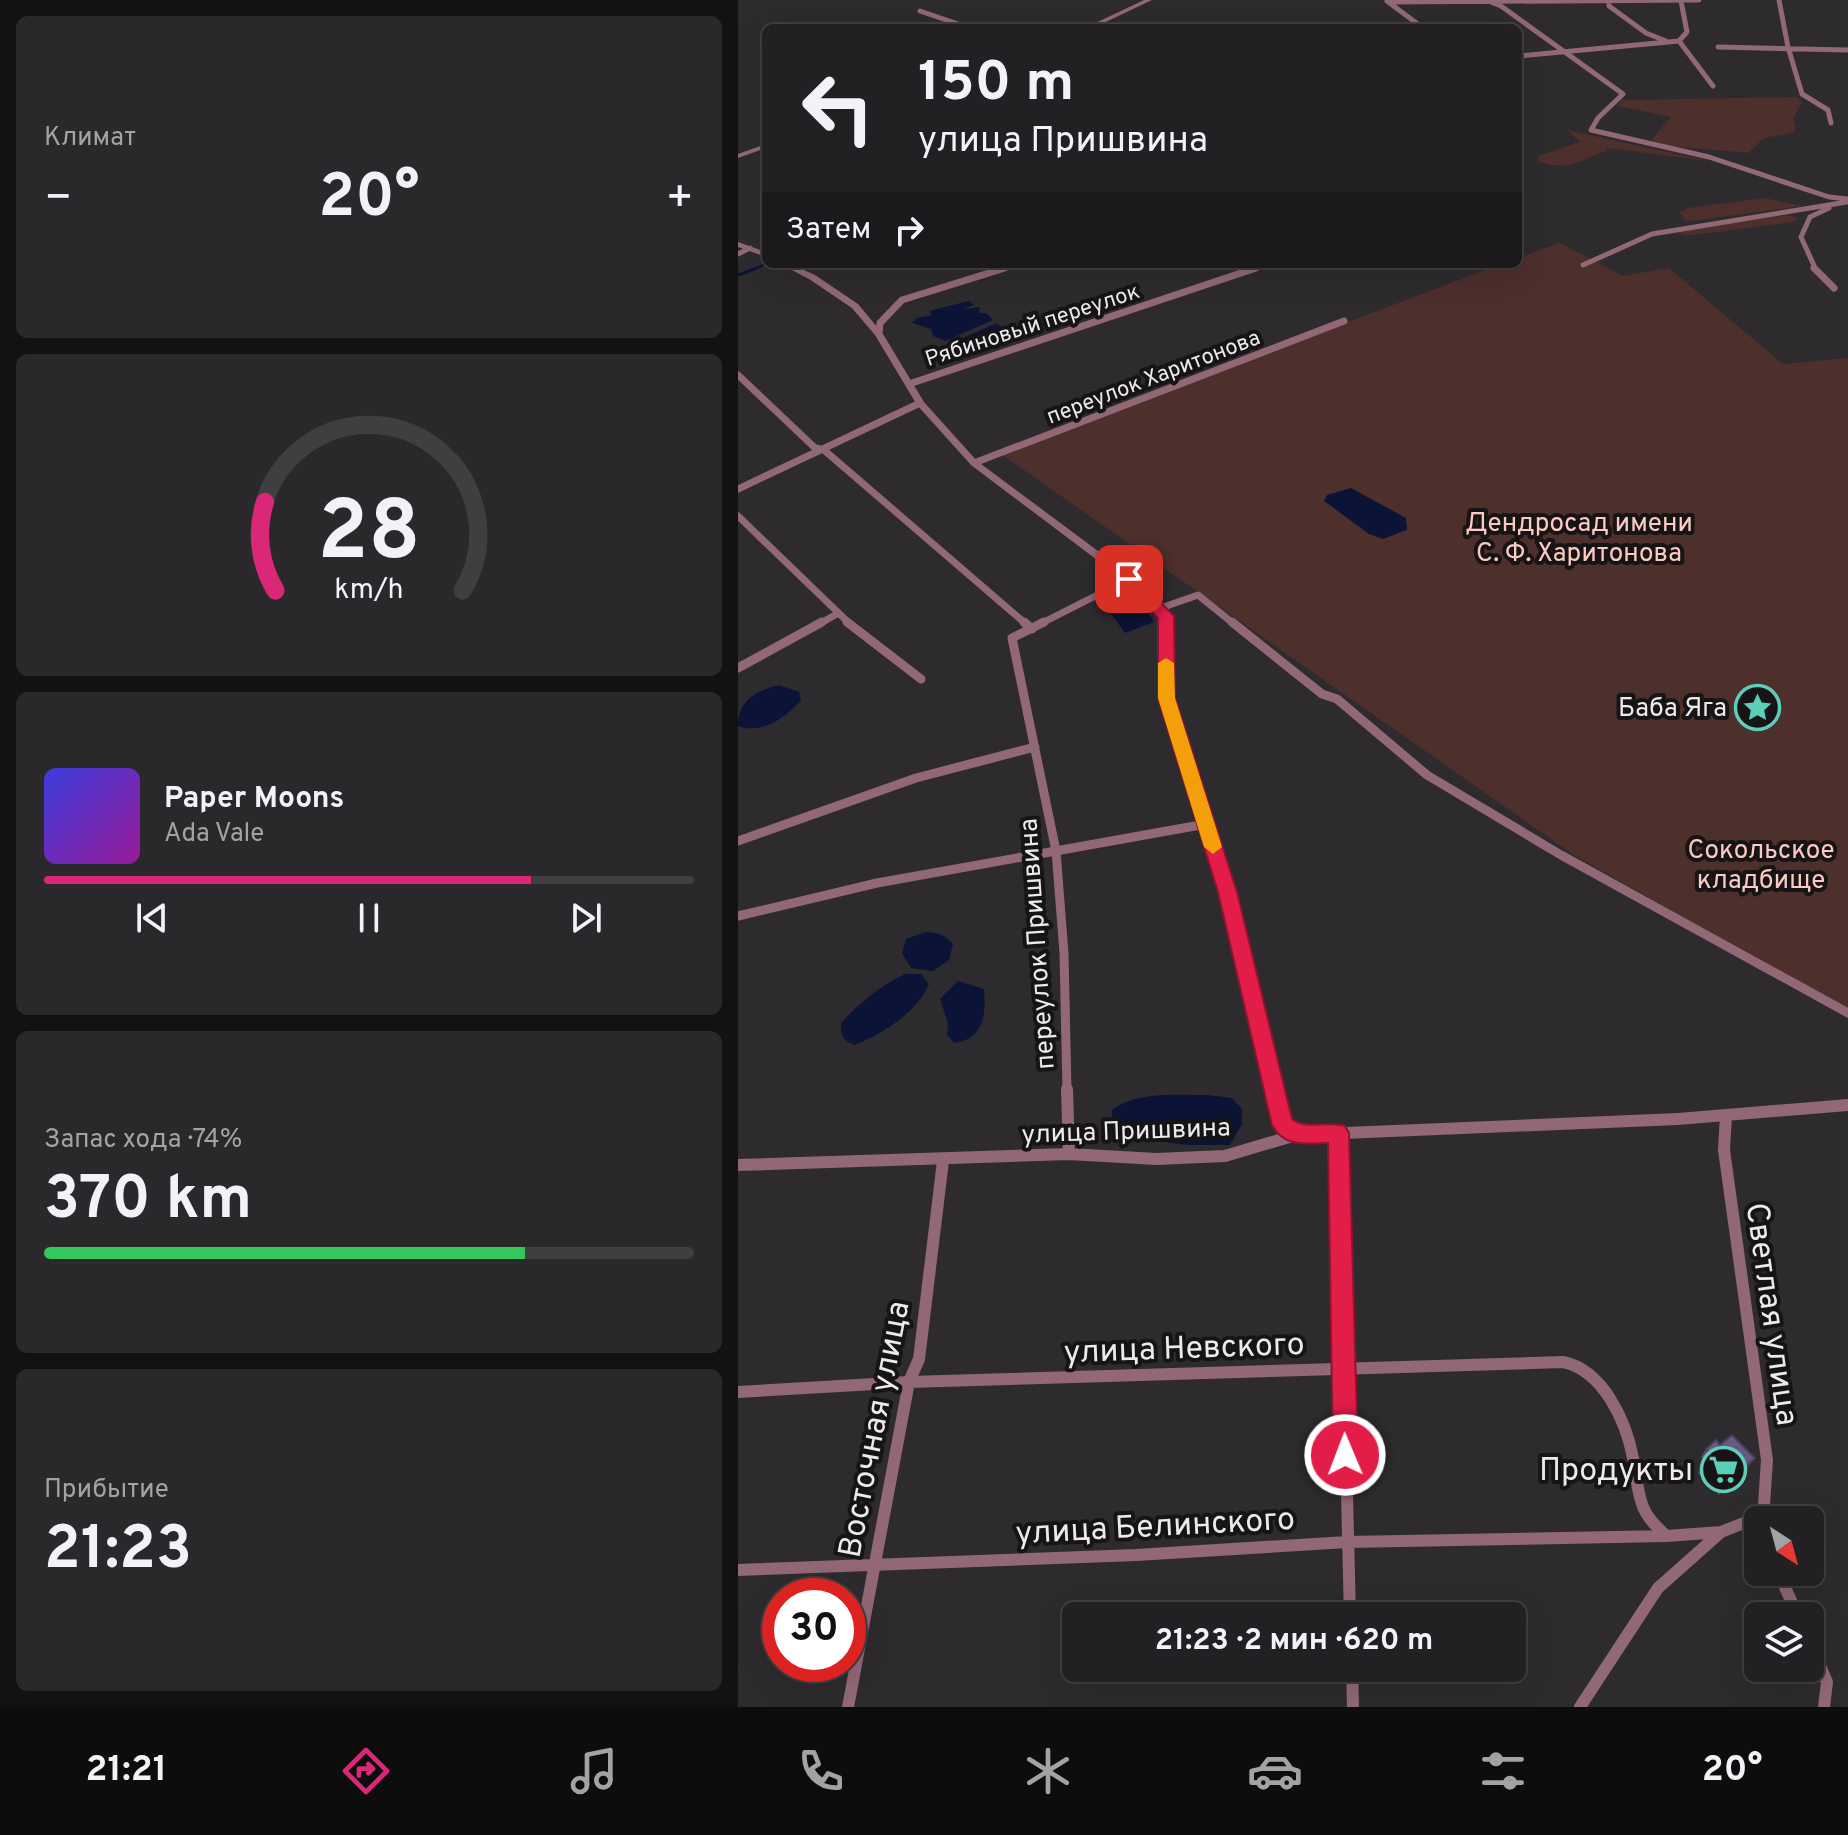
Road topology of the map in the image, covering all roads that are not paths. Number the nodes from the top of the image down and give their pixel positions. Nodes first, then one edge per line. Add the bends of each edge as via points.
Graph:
1 (1149, 0) edge
2 (1486, 0) edge
3 (1699, 0) edge
4 (1779, 0) edge
5 (1387, 1) edge
6 (1631, 1) edge
7 (1681, 1) edge
8 (1609, 2) edge
9 (920, 11) dead end
10 (958, 24) edge
11 (1097, 24) edge
12 (1418, 24) edge
13 (1666, 41) junction
14 (1679, 41) junction
15 (1718, 47) dead end
16 (1788, 47) junction
17 (1848, 50) edge
18 (1563, 51) junction
19 (1522, 56) edge
20 (1713, 86) dead end
21 (1831, 123) dead end
22 (762, 147) edge
23 (738, 156) edge
24 (1848, 200) edge
25 (1839, 203) junction
26 (738, 244) edge
27 (750, 248) junction
28 (762, 253) edge
29 (738, 254) edge
30 (1583, 265) dead end
31 (793, 268) edge
32 (1003, 268) edge
33 (1255, 268) edge
34 (1834, 288) dead end
35 (1344, 321) dead end
36 (879, 334) junction
37 (738, 375) edge
38 (909, 384) junction
39 (920, 403) junction
40 (824, 450) junction
41 (974, 463) junction
42 (738, 489) edge
43 (738, 516) edge
44 (1129, 579) junction
45 (1158, 609) junction
46 (837, 614) junction
47 (1032, 629) junction
48 (738, 668) edge
49 (921, 679) dead end
50 (1035, 747) junction
51 (1206, 824) junction
52 (738, 841) edge
53 (1056, 851) junction
54 (738, 916) edge
55 (1848, 1013) edge
56 (1848, 1105) edge
57 (1726, 1115) junction
58 (1338, 1133) junction
59 (1296, 1135) junction
60 (1069, 1154) junction
61 (943, 1161) junction
62 (738, 1165) edge
63 (1344, 1367) junction
64 (909, 1382) junction
65 (738, 1392) edge
66 (1764, 1506) edge
67 (1744, 1524) edge
68 (1721, 1532) junction
69 (1666, 1536) junction
70 (1347, 1542) junction
71 (873, 1567) junction
72 (738, 1570) edge
73 (1349, 1602) edge
74 (1824, 1669) edge
75 (1352, 1682) edge
76 (848, 1707) edge
77 (1353, 1707) edge
78 (1580, 1707) edge
79 (1824, 1707) edge

1 - 11 street
2 - 5 street
2 - 8 street
2 - 18 street
3 - 7 street
4 - 16 street
5 - 12 street
6 - 7 street
6 - 8 street
7 - 14 street via 1687,32
8 - 13 street via 1646,33
9 - 10 street
13 - 14 street
13 - 18 street
14 - 20 street
15 - 16 street
16 - 17 street
16 - 21 street via 1802,94 1828,110
18 - 19 street
18 - 24 street via 1623,94 1591,130 1709,157
22 - 23 street
24 - 25 street
25 - 30 street via 1652,234
25 - 34 street via 1810,217 1801,237 1814,268
26 - 27 street
27 - 28 street
27 - 29 street
31 - 36 street via 855,306
32 - 36 street via 902,300 880,323
33 - 38 street, Рябиновый переулок
35 - 41 street, переулок Харитонова
36 - 38 street
37 - 40 street via 814,447
38 - 39 street
39 - 40 street
39 - 41 street
40 - 42 street
40 - 47 street
41 - 44 street
43 - 46 street
44 - 45 street
44 - 47 street
45 - 51 street via 1166,616 1167,698
45 - 55 street via 1198,595 1322,694 1337,699 1427,775
46 - 48 street
46 - 49 street
47 - 50 street, переулок Пришвина via 1012,638
50 - 52 street via 916,778
50 - 53 street, переулок Пришвина
51 - 53 street
51 - 59 street via 1282,1125
53 - 54 street via 877,883
53 - 60 street, переулок Пришвина
56 - 57 street, улица Пришвина
57 - 58 street, улица Пришвина
57 - 66 street, Светлая улица via 1724,1150 1767,1460
58 - 59 street, улица Пришвина
58 - 63 street
59 - 60 street, улица Пришвина via 1225,1156
60 - 61 street, улица Пришвина
61 - 62 street, улица Пришвина
61 - 64 street, Восточная улица via 919,1359
63 - 64 street, улица Невского
63 - 69 street, улица Невского via 1570,1363 1587,1374 1611,1404 1631,1445 1641,1509
63 - 70 street
64 - 65 street, улица Невского
64 - 71 street, Восточная улица
67 - 68 street, улица Белинского
68 - 69 street, улица Белинского
68 - 78 street via 1658,1588
69 - 70 street, улица Белинского
70 - 71 street, улица Белинского
70 - 73 street
71 - 72 street, улица Белинского
71 - 76 street, Восточная улица
74 - 79 street
75 - 77 street

